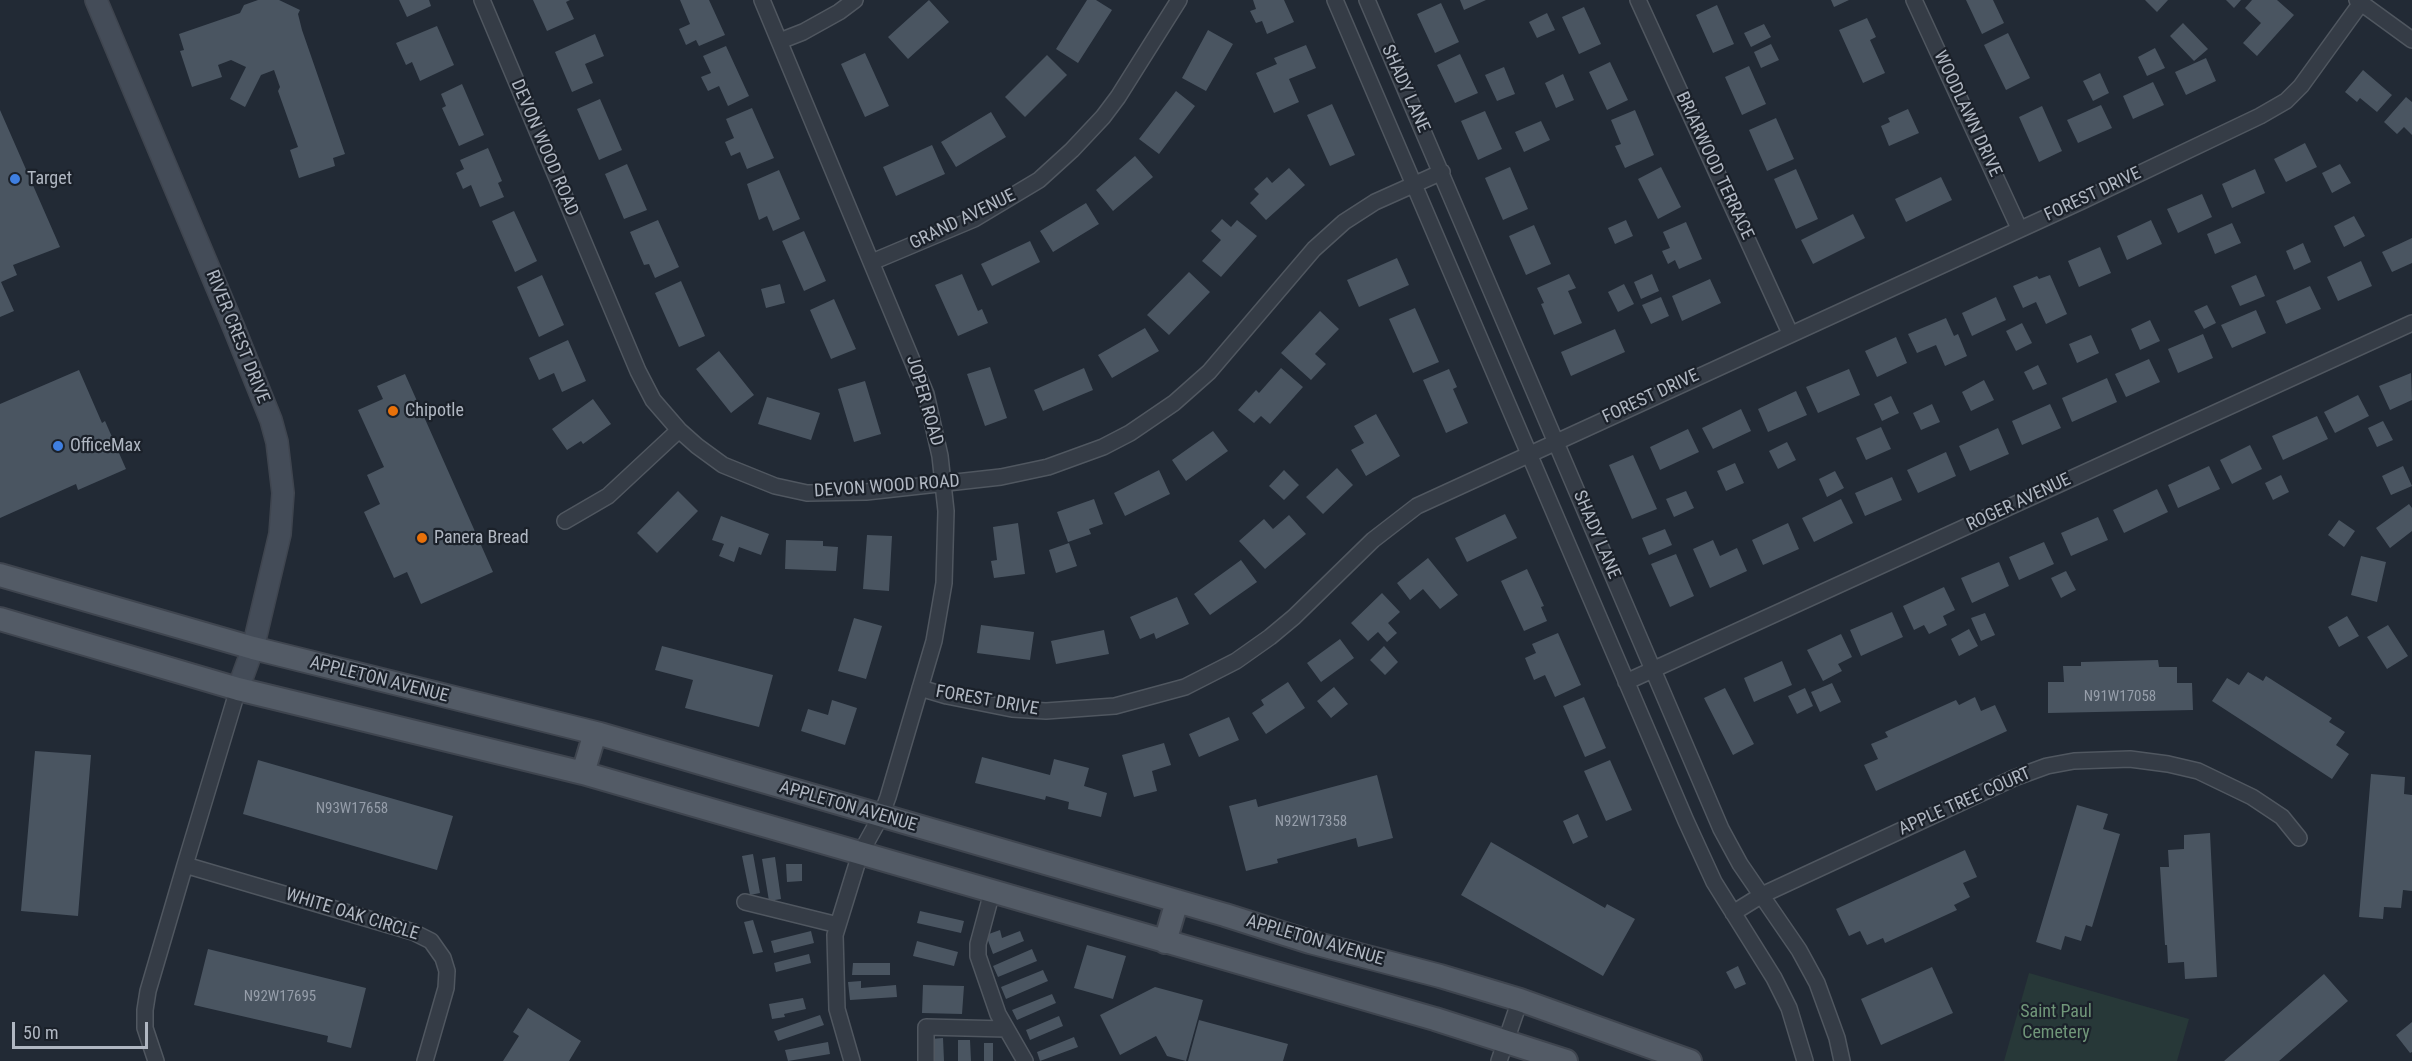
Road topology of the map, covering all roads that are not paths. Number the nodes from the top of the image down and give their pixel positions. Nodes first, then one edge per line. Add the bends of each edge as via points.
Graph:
1 (96, 0) edge
2 (482, 0) edge
3 (762, 0) edge
4 (855, 0) edge
5 (1179, 0) edge
6 (1335, 0) edge
7 (1367, 0) edge
8 (1638, 0) edge
9 (1914, 0) edge
10 (2359, 1) edge
11 (2412, 40) edge
12 (780, 41) junction
13 (1442, 172) junction
14 (1414, 184) junction
15 (2019, 228) junction
16 (872, 262) junction
17 (2412, 323) edge
18 (1790, 333) junction
19 (679, 430) junction
20 (1556, 440) junction
21 (1529, 453) junction
22 (943, 484) junction
23 (565, 521) dead end
24 (0, 575) edge
25 (0, 619) edge
26 (253, 648) junction
27 (1654, 670) junction
28 (1626, 682) junction
29 (238, 688) junction
30 (920, 688) junction
31 (595, 733) junction
32 (583, 773) junction
33 (881, 816) junction
34 (2299, 838) dead end
35 (860, 854) junction
36 (185, 865) junction
37 (992, 892) junction
38 (1762, 895) junction
39 (1176, 901) junction
40 (745, 902) dead end
41 (1732, 913) junction
42 (838, 925) junction
43 (1165, 942) junction
44 (1520, 1000) junction
45 (1006, 1029) junction
46 (1502, 1051) edge
47 (156, 1061) edge
48 (425, 1061) edge
49 (852, 1061) edge
50 (926, 1061) edge
51 (1024, 1061) edge
52 (1566, 1061) edge
53 (1690, 1061) edge
54 (1805, 1061) edge
55 (1842, 1061) edge

1 - 26 street, RIVER CREST DRIVE via 234,328 277,442 283,493 280,534
2 - 19 street, DEVON WOOD ROAD via 638,371 653,400
3 - 12 street, JOPER ROAD
4 - 12 street via 812,27
5 - 16 street, GRAND AVENUE via 1103,117 1039,180 974,219
6 - 14 street, SHADY LANE
7 - 13 street, SHADY LANE
8 - 18 street, BRIARWOOD TERRACE
9 - 15 street, WOODLAWN DRIVE
10 - 11 street
10 - 15 street, FOREST DRIVE via 2301,86 2286,101
12 - 16 street, JOPER ROAD
13 - 14 street, DEVON WOOD ROAD
13 - 20 street, SHADY LANE
14 - 21 street, SHADY LANE
14 - 22 street, DEVON WOOD ROAD via 1344,222 1314,249 1209,372 1174,403 1130,433 1048,466
15 - 18 street, FOREST DRIVE
16 - 22 street, JOPER ROAD via 926,394
17 - 27 street, ROGER AVENUE
18 - 20 street, FOREST DRIVE
19 - 22 street, DEVON WOOD ROAD via 723,465 775,486 807,493
19 - 23 street via 608,496
20 - 21 street, FOREST DRIVE
20 - 27 street, SHADY LANE
21 - 28 street, SHADY LANE
21 - 30 street, FOREST DRIVE via 1399,518 1270,637 1236,661 1185,687 1115,706 1046,711 1001,707
22 - 30 street, JOPER ROAD via 944,582 934,641
24 - 26 main road, APPLETON AVENUE
25 - 29 main road
26 - 29 street, RIVER CREST DRIVE
26 - 31 main road, APPLETON AVENUE
27 - 28 street, ROGER AVENUE
27 - 38 street, SHADY LANE via 1721,829
28 - 41 street, SHADY LANE via 1690,831
29 - 32 main road
29 - 36 street
30 - 33 street, JOPER ROAD
31 - 32 main road
31 - 33 main road, APPLETON AVENUE
32 - 35 main road
33 - 35 street, JOPER ROAD
33 - 39 main road, APPLETON AVENUE
34 - 38 street, APPLE TREE COURT via 2282,817 2253,797 2198,771 2130,759 2074,761 2014,778
35 - 37 main road
35 - 42 street, JOPER ROAD
36 - 47 street via 145,1010 145,1029
36 - 48 street, WHITE OAK CIRCLE via 413,932 430,941 447,971 446,988
37 - 43 main road
37 - 45 street via 978,956
38 - 41 street, APPLE TREE COURT
38 - 55 street, SHADY LANE via 1817,983
39 - 43 main road
39 - 44 main road, APPLETON AVENUE
40 - 42 street
41 - 54 street, SHADY LANE via 1789,1008
42 - 49 street, JOPER ROAD via 834,947 837,1009
43 - 46 main road
44 - 46 street
44 - 53 main road, APPLETON AVENUE
45 - 50 street via 926,1027
45 - 51 street
46 - 52 main road

